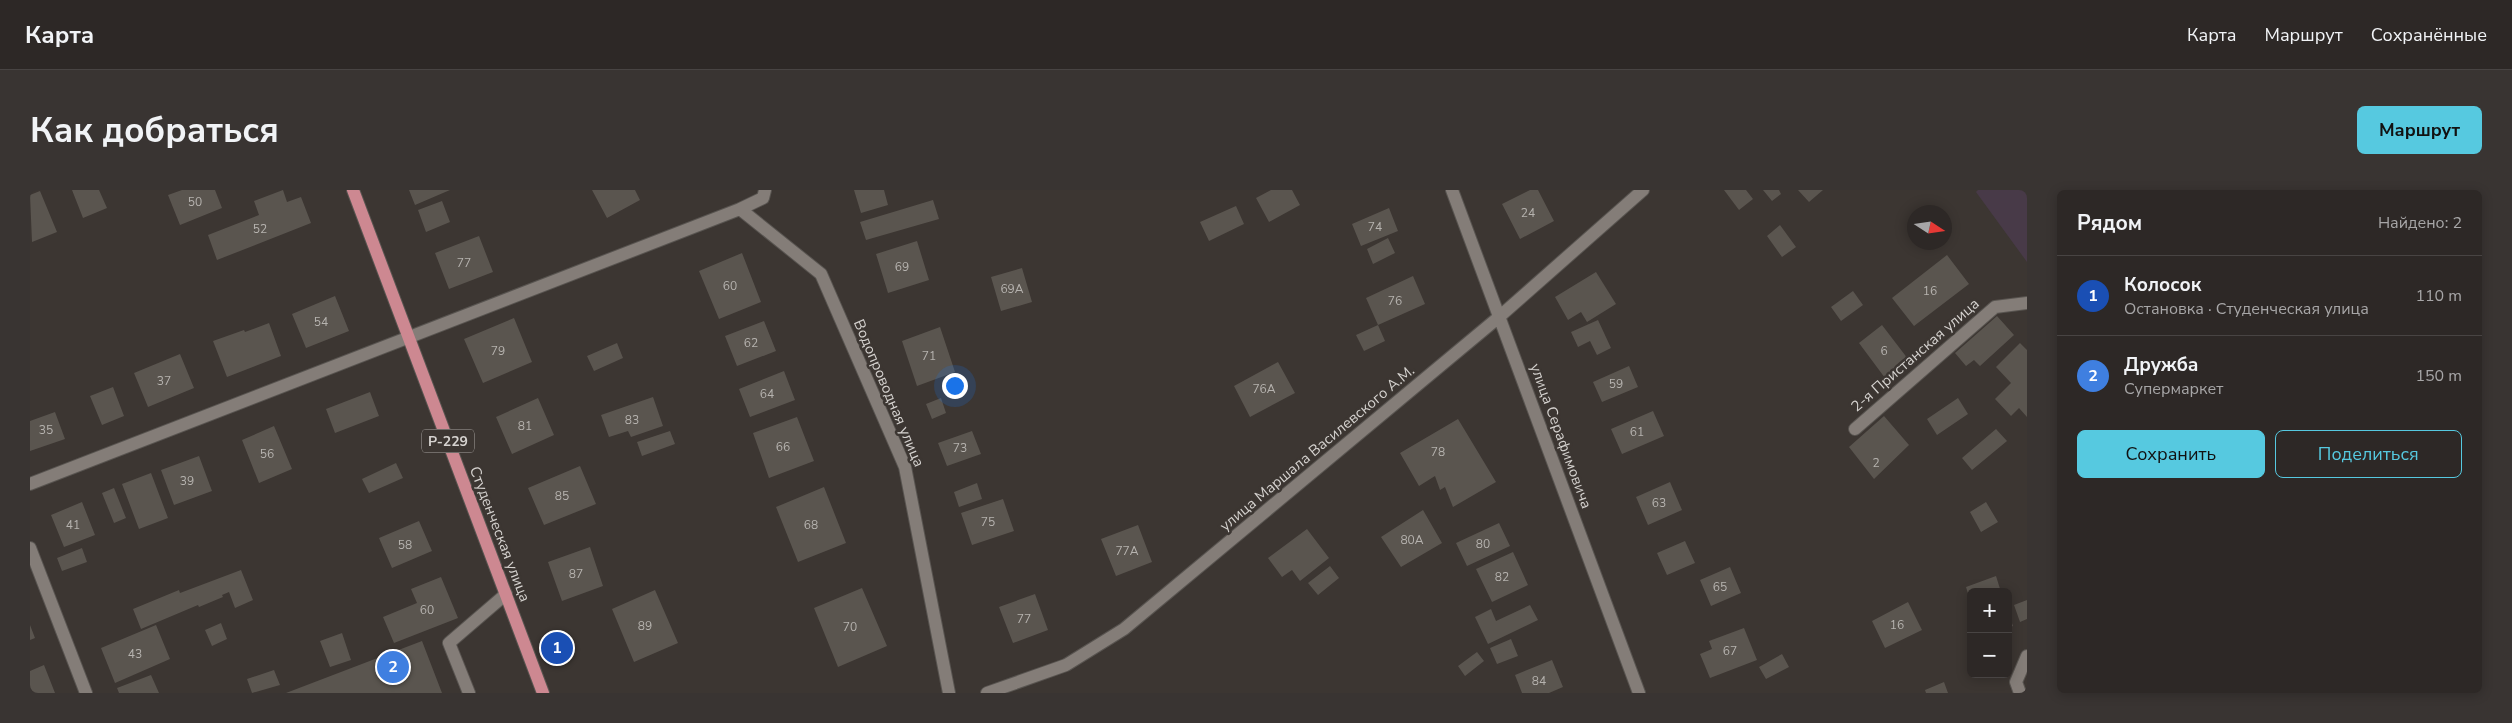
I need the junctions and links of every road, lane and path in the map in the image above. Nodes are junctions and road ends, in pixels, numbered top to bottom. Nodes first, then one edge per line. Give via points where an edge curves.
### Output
1 (353, 190) edge
2 (765, 190) edge
3 (1452, 190) edge
4 (1643, 190) edge
5 (740, 210) junction
6 (2027, 303) edge
7 (1499, 317) junction
8 (410, 337) junction
9 (1854, 429) dead end
10 (30, 484) edge
11 (30, 548) edge
12 (506, 594) junction
13 (2027, 656) edge
14 (86, 693) edge
15 (469, 693) edge
16 (543, 693) edge
17 (950, 693) edge
18 (987, 693) edge
19 (1639, 693) edge
20 (2020, 693) edge

1 - 8 main road, Студенческая улица / Р-229
2 - 5 street via 764,198
3 - 7 street, улица Серафимовича
4 - 7 street, улица Маршала Василевского А.М.
5 - 8 street
5 - 17 street, Водопроводная улица via 821,274 905,467
6 - 9 street, 2-я Пристанская улица via 1995,307
7 - 18 street, улица Маршала Василевского А.М. via 1124,628 1066,665
7 - 19 street, улица Серафимовича
8 - 10 street
8 - 12 main road, Студенческая улица / Р-229
11 - 14 street
12 - 15 street via 449,643
12 - 16 main road, Студенческая улица / Р-229
13 - 20 street via 2016,682

